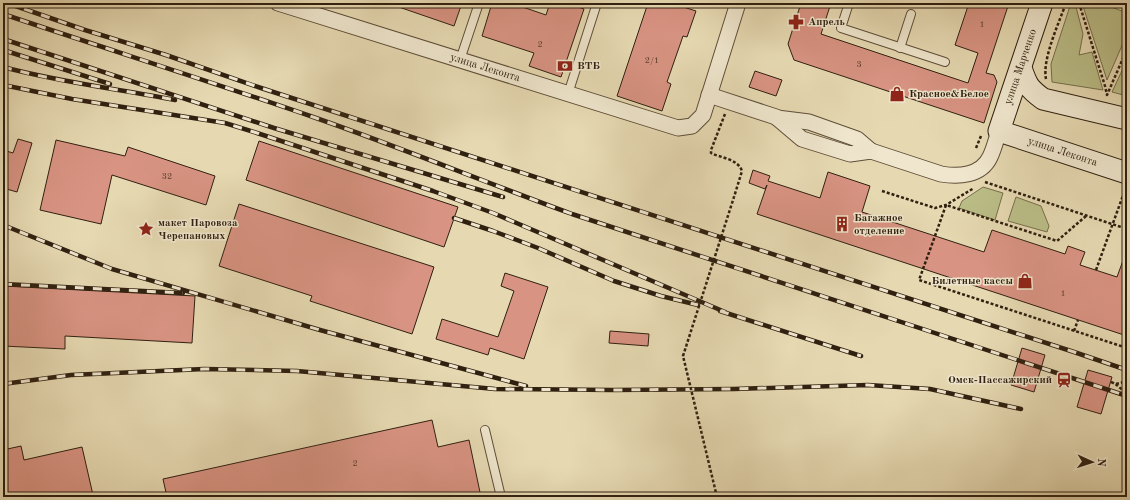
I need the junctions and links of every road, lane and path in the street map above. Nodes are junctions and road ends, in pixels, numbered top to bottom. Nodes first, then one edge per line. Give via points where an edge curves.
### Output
1 (278, 3) edge
2 (479, 3) edge
3 (597, 3) edge
4 (738, 3) edge
5 (849, 3) edge
6 (1042, 3) edge
7 (1066, 3) edge
8 (1079, 3) edge
9 (1112, 3) edge
10 (1127, 8) edge
11 (911, 14) dead end
12 (900, 48) junction
13 (1127, 49) edge
14 (460, 60) junction
15 (945, 62) dead end
16 (1021, 68) junction
17 (1047, 81) dead end
18 (568, 94) junction
19 (1100, 94) dead end
20 (709, 95) junction
21 (1107, 95) junction
22 (1112, 97) dead end
23 (730, 102) junction
24 (1127, 120) edge
25 (999, 131) junction
26 (1126, 181) edge
27 (981, 184) dead end
28 (975, 188) dead end
29 (882, 191) dead end
30 (946, 206) junction
31 (1086, 216) junction
32 (1113, 224) junction
33 (1127, 229) edge
34 (1096, 270) dead end
35 (1078, 320) dead end
36 (1074, 331) junction
37 (1127, 348) edge
38 (1111, 382) dead end
39 (1127, 383) edge
40 (1116, 384) junction
41 (1127, 392) edge
42 (485, 430) dead end
43 (501, 497) edge
44 (718, 497) edge

1 - 14 street, улица Леконта
2 - 14 lane
3 - 18 lane
4 - 20 street
5 - 12 lane via 841,28
6 - 16 street, улица Марченко
7 - 17 path via 1045,64
8 - 21 path
9 - 10 path
11 - 12 lane
12 - 15 lane
13 - 21 path
14 - 18 street, улица Леконта
16 - 24 street via 1026,83 1043,99
16 - 25 street, улица Марченко
18 - 20 street, улица Леконта via 678,128 692,126 703,115
19 - 21 path
20 - 23 street
21 - 22 path
23 - 25 street via 776,118 802,139 850,154 871,151 952,176 964,175 979,169 989,159
23 - 44 path, bridge via 711,153 737,163 742,171 683,356
25 - 26 street, улица Леконта
26 - 32 path
27 - 31 path via 984,182
28 - 30 path
29 - 30 path via 936,208
30 - 31 path via 1057,241
30 - 36 path via 919,280
31 - 32 path
32 - 33 path
32 - 34 path
35 - 36 path
36 - 37 path
38 - 40 path
39 - 40 path
40 - 41 path
42 - 43 lane

